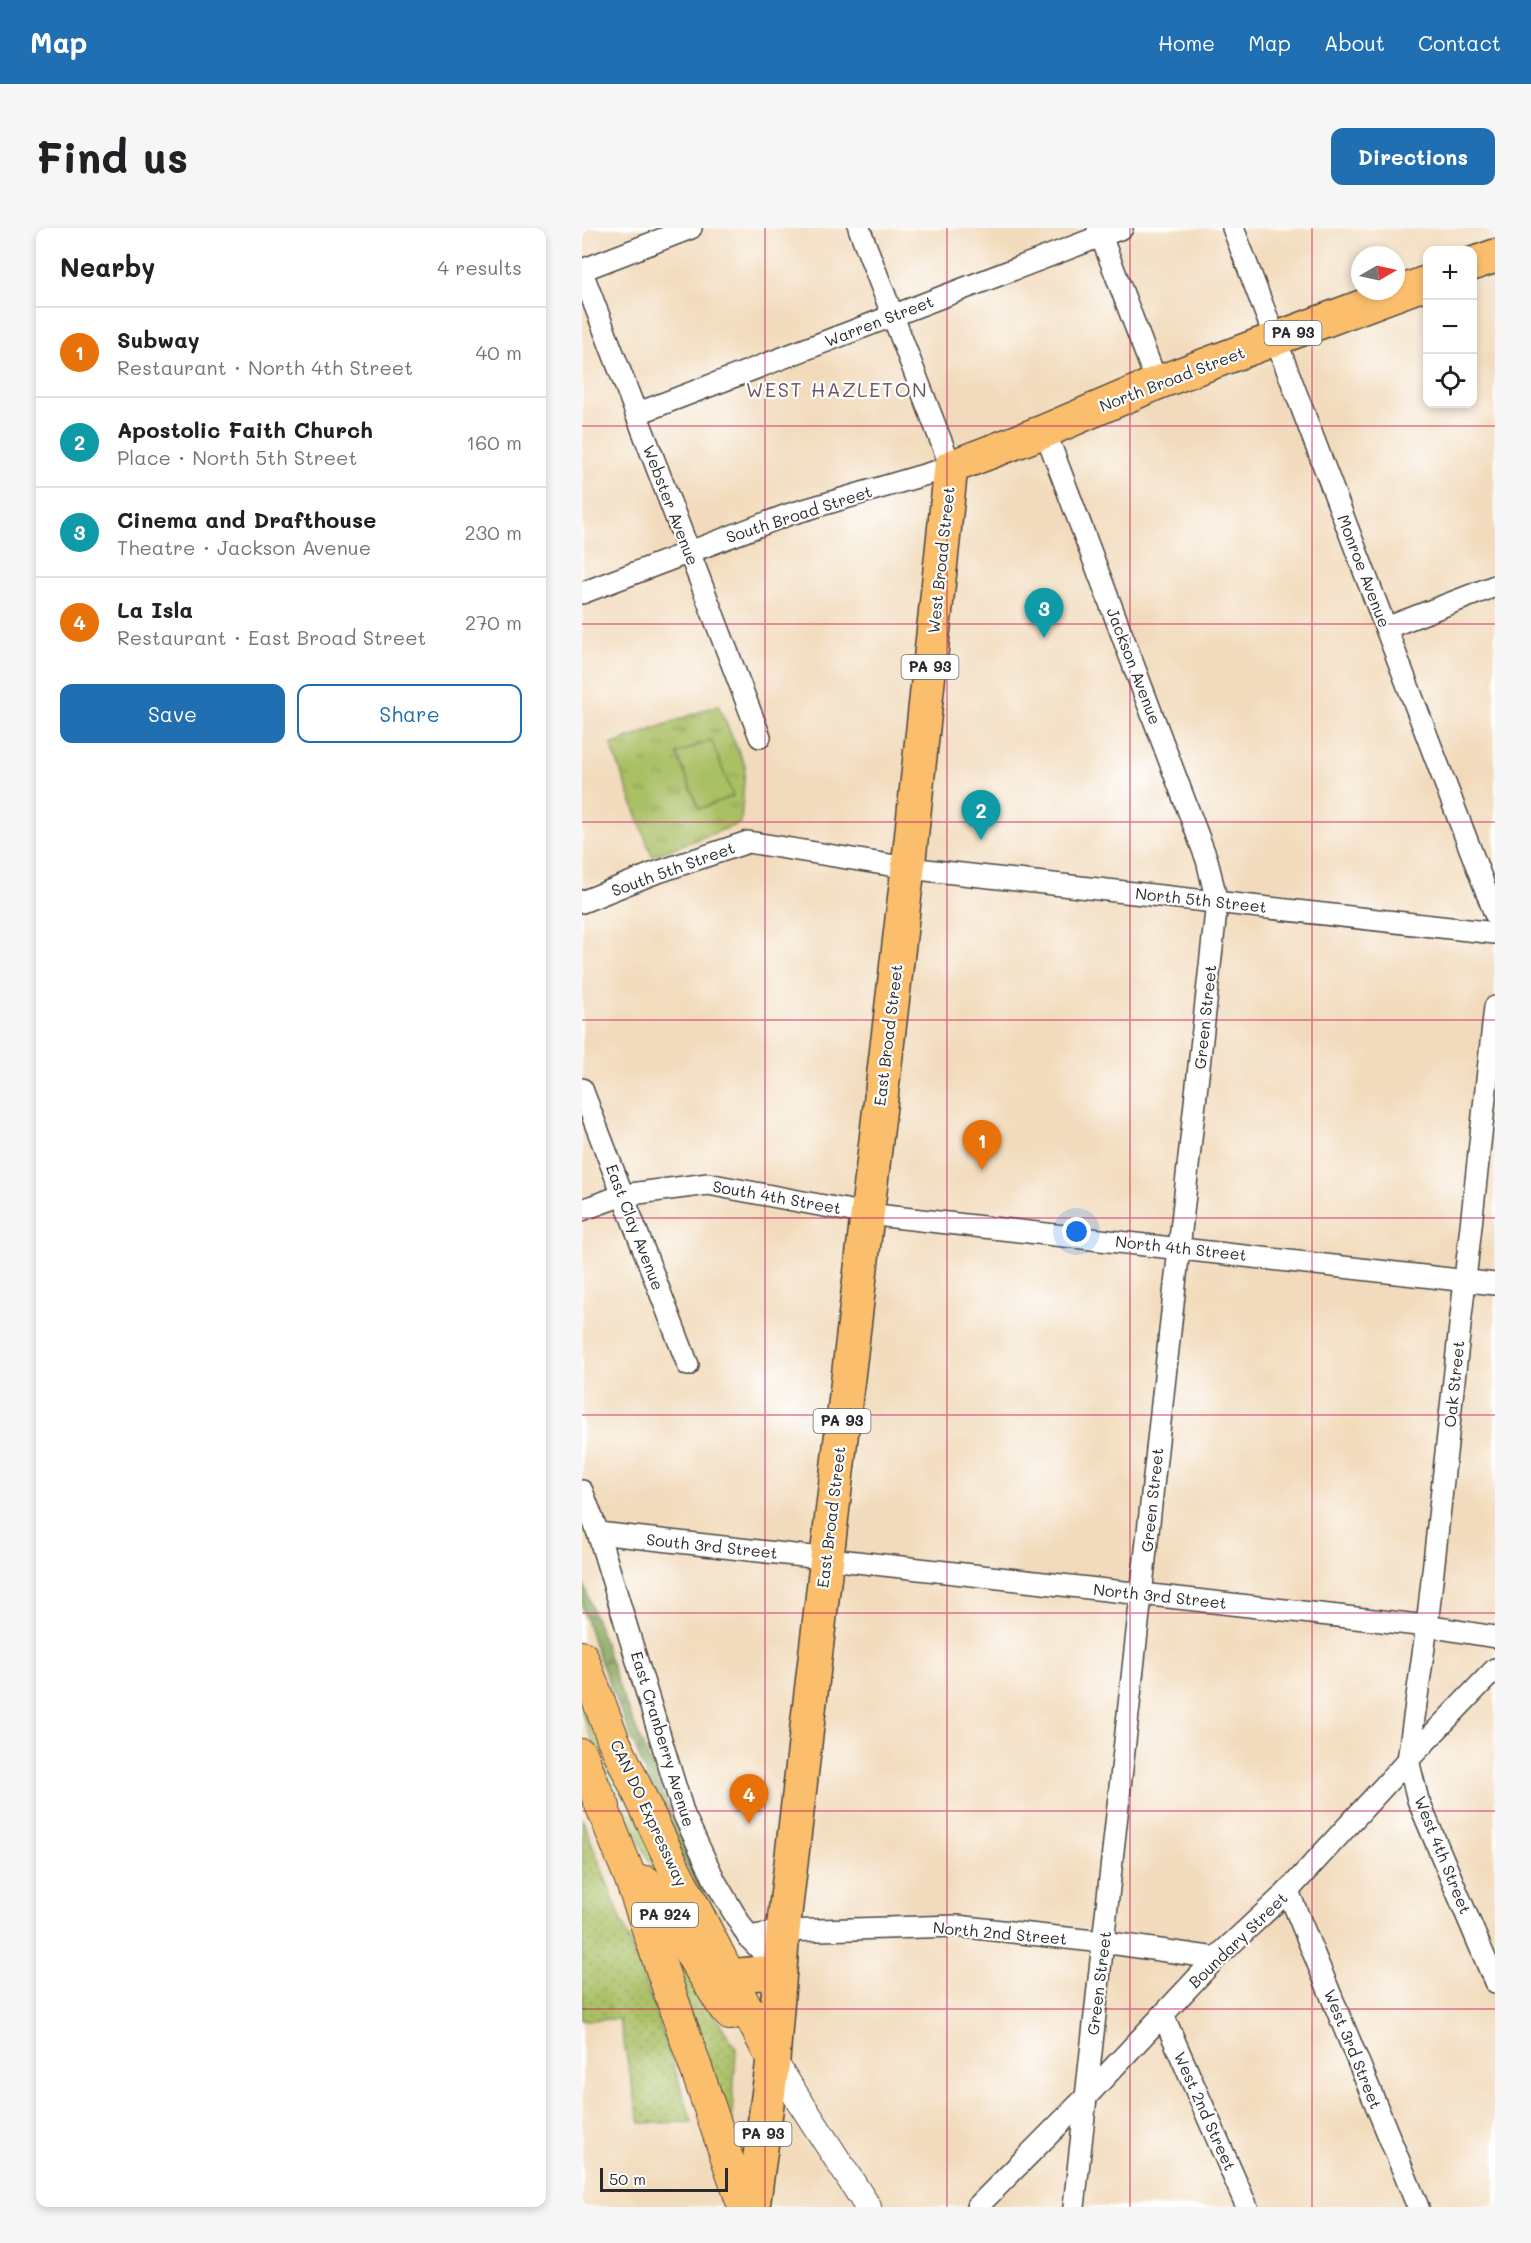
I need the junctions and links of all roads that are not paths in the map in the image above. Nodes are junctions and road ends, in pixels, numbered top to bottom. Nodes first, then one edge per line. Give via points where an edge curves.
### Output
1 (691, 228) edge
2 (859, 228) edge
3 (1122, 228) edge
4 (1233, 228) edge
5 (1100, 232) edge
6 (1495, 256) edge
7 (1477, 263) edge
8 (582, 271) edge
9 (1423, 284) edge
10 (892, 316) junction
11 (1275, 339) junction
12 (1157, 383) junction
13 (636, 414) junction
14 (1045, 431) junction
15 (951, 467) junction
16 (689, 552) junction
17 (1495, 586) edge
18 (582, 593) edge
19 (1386, 628) junction
20 (760, 737) dead end
21 (908, 868) junction
22 (1493, 901) edge
23 (582, 902) edge
24 (1217, 902) junction
25 (1495, 933) edge
26 (1495, 1007) edge
27 (582, 1089) edge
28 (623, 1196) junction
29 (582, 1210) edge
30 (867, 1214) junction
31 (1179, 1248) junction
32 (1465, 1280) junction
33 (1495, 1284) edge
34 (688, 1365) dead end
35 (582, 1491) edge
36 (598, 1533) junction
37 (826, 1559) junction
38 (1142, 1594) junction
39 (1427, 1626) junction
40 (1495, 1636) edge
41 (582, 1657) edge
42 (1495, 1669) edge
43 (582, 1755) edge
44 (1408, 1760) junction
45 (594, 1787) junction
46 (1288, 1891) junction
47 (783, 1931) junction
48 (748, 1937) junction
49 (1104, 1942) junction
50 (1216, 1958) junction
51 (1493, 1970) edge
52 (779, 1972) junction
53 (729, 1976) junction
54 (1163, 2015) junction
55 (773, 2060) junction
56 (1085, 2098) junction
57 (744, 2207) edge
58 (753, 2207) edge
59 (868, 2207) edge
60 (977, 2207) edge
61 (1074, 2207) edge
62 (1247, 2207) edge
63 (1418, 2207) edge

1 - 8 street
2 - 10 street
3 - 5 street, Warren Street
4 - 11 street, Monroe Avenue
5 - 10 street, Warren Street
5 - 12 street
6 - 7 highway
8 - 13 street, Webster Avenue
9 - 11 highway, North Broad Street / PA 93
10 - 13 street, Warren Street
10 - 15 street
11 - 12 highway, North Broad Street / PA 93
11 - 19 street, Monroe Avenue
12 - 14 highway, North Broad Street / PA 93
13 - 16 street, Webster Avenue
14 - 15 highway, North Broad Street / PA 93
14 - 24 street, Jackson Avenue via 1208,860
15 - 16 street, South Broad Street via 787,515
15 - 21 highway, West Broad Street / PA 93
16 - 18 street, South Broad Street
16 - 20 street, Webster Avenue
17 - 19 street
19 - 22 street, Monroe Avenue
21 - 23 street, South 5th Street via 748,842
21 - 24 street, North 5th Street
21 - 30 highway, East Broad Street / PA 93
24 - 25 street, North 5th Street
24 - 31 street, Green Street
26 - 32 street, Oak Street
27 - 28 street, East Clay Avenue
28 - 29 street, South 4th Street
28 - 30 street, South 4th Street via 708,1184
28 - 34 street, East Clay Avenue
30 - 31 street, North 4th Street
30 - 37 highway, East Broad Street / PA 93
31 - 32 street, North 4th Street
31 - 38 street, Green Street
32 - 33 street, North 4th Street
32 - 39 street, Oak Street
35 - 36 street, East Cranberry Avenue
36 - 37 street, South 3rd Street
36 - 48 street, East Cranberry Avenue via 684,1815
37 - 38 street, North 3rd Street
37 - 47 highway, East Broad Street / PA 93
38 - 39 street, North 3rd Street
38 - 49 street, Green Street
39 - 40 street, North 3rd Street
39 - 44 street, Oak Street
41 - 53 main road, CAN DO Expressway / PA 924 via 613,1739
42 - 44 street, Boundary Street
43 - 45 main road, CAN DO Expressway / PA 924
44 - 46 street, Boundary Street
44 - 51 street, West 4th Street via 1418,1800
45 - 55 main road, CAN DO Expressway / PA 924 via 656,1901 724,2007
45 - 57 main road via 630,1877
46 - 50 street, Boundary Street
46 - 63 street, West 3rd Street
47 - 48 street, North 2nd Street
47 - 49 street, North 2nd Street via 957,1926
47 - 52 highway, East Broad Street / PA 93
48 - 52 street, East Cranberry Avenue
49 - 50 street, North 2nd Street
49 - 56 street, Green Street
50 - 54 street, Boundary Street
52 - 53 highway
52 - 55 highway, East Broad Street / PA 93
53 - 55 main road, CAN DO Expressway
54 - 56 street, Boundary Street
54 - 62 street, West 2nd Street
55 - 58 highway, PA 93
55 - 59 street
56 - 60 street, Boundary Street
56 - 61 street, Green Street

